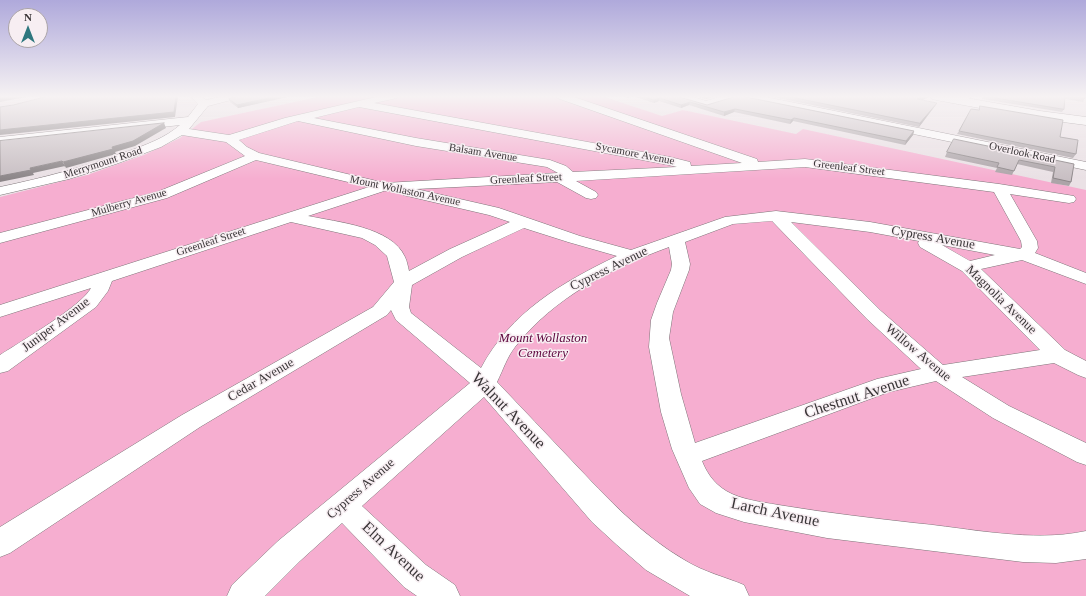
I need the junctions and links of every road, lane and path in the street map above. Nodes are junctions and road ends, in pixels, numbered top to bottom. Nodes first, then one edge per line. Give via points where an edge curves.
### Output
1 (156, 124) edge
2 (187, 124) edge
3 (277, 124) edge
4 (328, 124) edge
5 (470, 124) edge
6 (641, 124) edge
7 (881, 124) edge
8 (1061, 124) edge
9 (179, 131) junction
10 (1086, 135) edge
11 (230, 139) junction
12 (0, 141) edge
13 (255, 156) junction
14 (759, 165) junction
15 (1086, 166) edge
16 (696, 169) junction
17 (564, 176) junction
18 (383, 187) junction
19 (999, 188) junction
20 (0, 191) edge
21 (590, 195) dead end
22 (1069, 199) dead end
23 (776, 216) junction
24 (290, 217) junction
25 (523, 222) junction
26 (911, 235) junction
27 (0, 238) edge
28 (676, 240) junction
29 (632, 255) junction
30 (1024, 255) junction
31 (968, 267) junction
32 (104, 277) junction
33 (1086, 279) edge
34 (403, 282) junction
35 (0, 311) edge
36 (357, 324) junction
37 (412, 324) junction
38 (1057, 356) junction
39 (0, 366) edge
40 (1086, 370) edge
41 (939, 373) junction
42 (485, 383) junction
43 (1086, 455) edge
44 (687, 456) junction
45 (343, 506) junction
46 (0, 543) edge
47 (1086, 545) edge
48 (244, 596) edge
49 (444, 596) edge
50 (733, 596) edge

1 - 12 street
2 - 9 street, Merrymount Road
3 - 11 street
4 - 17 street, Balsam Avenue via 422,143 550,164 561,169
5 - 16 street, Sycamore Avenue via 670,160
6 - 14 street
7 - 15 street, Overlook Road
8 - 10 main road
9 - 11 street, Mount Wollaston Avenue
9 - 20 street, Merrymount Road via 156,145 116,160
11 - 13 street, Mount Wollaston Avenue
13 - 18 street, Mount Wollaston Avenue
13 - 27 street, Mulberry Avenue via 162,195
14 - 16 street, Greenleaf Street
14 - 19 street, Greenleaf Street via 820,164
16 - 17 street, Greenleaf Street
17 - 18 street, Greenleaf Street
17 - 21 street, Balsam Avenue
18 - 24 street, Greenleaf Street
18 - 25 street, Mount Wollaston Avenue via 480,207
19 - 22 street, Greenleaf Street
19 - 30 street via 1029,241 1030,248
23 - 26 street, Cypress Avenue via 834,222
23 - 28 street, Cypress Avenue via 731,220
23 - 41 street, Willow Avenue via 874,315
24 - 32 street, Greenleaf Street
24 - 34 street, Walnut Avenue via 367,234 381,241 396,256
25 - 29 street, Mount Wollaston Avenue
25 - 34 street, Cedar Avenue via 456,253
26 - 30 street, Cypress Avenue
26 - 31 street, Magnolia Avenue
28 - 29 street, Cypress Avenue
28 - 44 street, Larch Avenue via 681,264 665,304 659,339 667,388
29 - 42 street, Cypress Avenue via 556,296 527,320 506,344
30 - 31 street
30 - 33 street, Cypress Avenue
31 - 38 street, Magnolia Avenue
32 - 35 street, Greenleaf Street
32 - 39 street, Juniper Avenue via 99,291 76,313
34 - 36 street, Cedar Avenue via 380,311
34 - 37 street, Walnut Avenue via 399,307 403,316
36 - 37 street via 388,319
36 - 46 street, Cedar Avenue via 191,421
37 - 42 street, Walnut Avenue
38 - 40 street, Magnolia Avenue
38 - 41 street, Chestnut Avenue
41 - 43 street, Willow Avenue via 1001,412
41 - 44 street, Chestnut Avenue via 885,385
42 - 45 street, Cypress Avenue
42 - 50 street, Walnut Avenue via 602,513 626,536 676,572 696,583
44 - 47 street, Larch Avenue via 707,492 724,502 749,511 825,524 992,545 1068,549
45 - 48 street, Cypress Avenue via 289,551
45 - 49 street, Elm Avenue via 415,576

